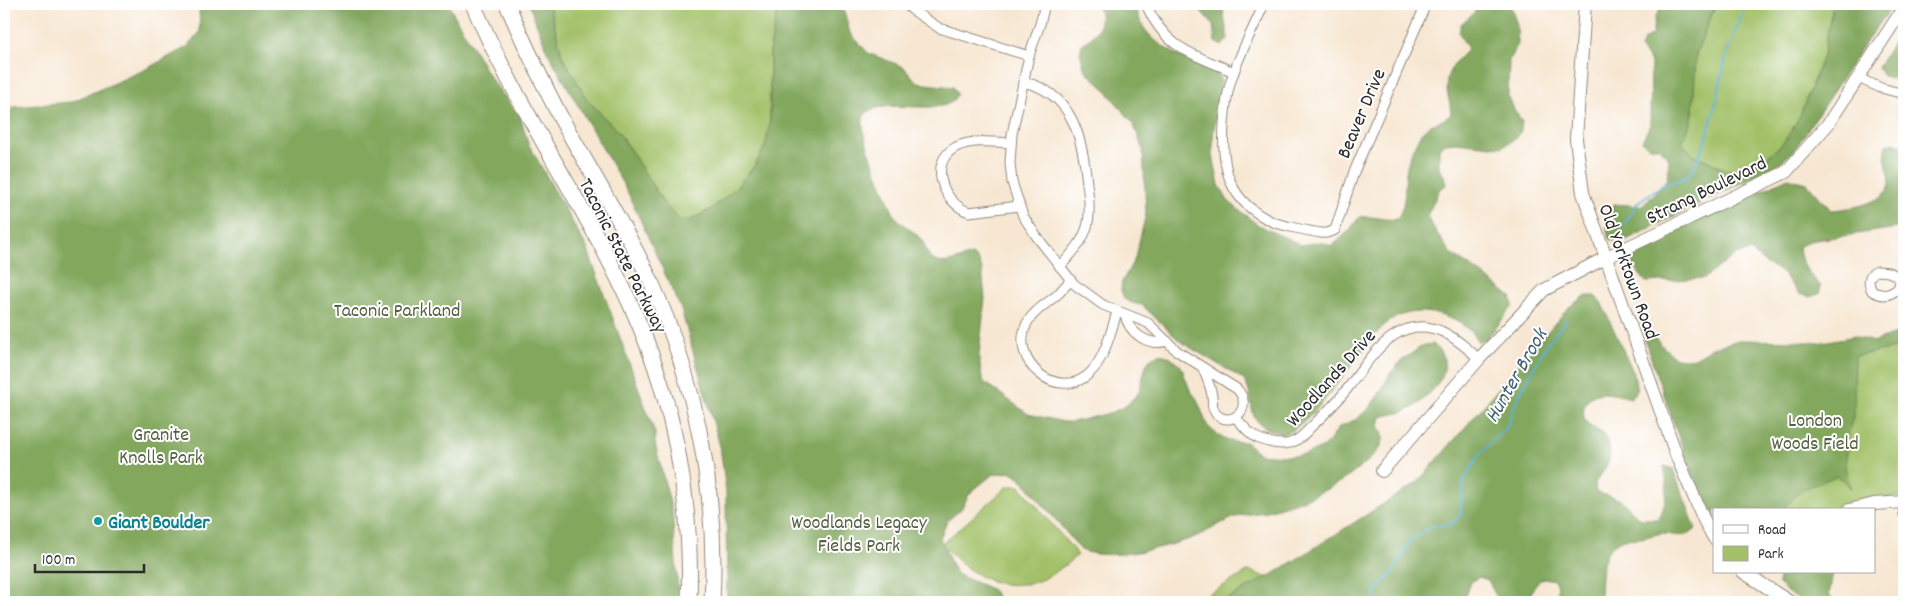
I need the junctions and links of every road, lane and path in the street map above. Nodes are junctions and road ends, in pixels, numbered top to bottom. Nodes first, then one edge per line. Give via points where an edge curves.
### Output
1 (473, 4) edge
2 (507, 4) edge
3 (907, 4) edge
4 (1045, 4) edge
5 (1146, 4) edge
6 (1264, 4) edge
7 (1426, 4) edge
8 (1584, 4) edge
9 (1904, 7) edge
10 (1029, 56) junction
11 (1234, 72) junction
12 (1858, 78) junction
13 (1022, 82) junction
14 (1904, 94) edge
15 (1011, 143) junction
16 (1019, 206) junction
17 (1605, 258) junction
18 (1060, 267) junction
19 (1070, 280) junction
20 (1121, 313) junction
21 (1167, 341) junction
22 (1479, 359) junction
23 (1204, 369) junction
24 (1231, 387) junction
25 (1213, 398) junction
26 (1235, 417) junction
27 (1382, 470) dead end
28 (1904, 506) edge
29 (1857, 508) edge
30 (1713, 536) edge
31 (1746, 574) edge
32 (1764, 574) edge
33 (1758, 582) junction
34 (690, 602) edge
35 (712, 602) edge
36 (1790, 602) edge

1 - 34 highway, Taconic State Parkway via 502,68 623,288 653,360 672,428 684,489
2 - 35 highway, Taconic State Parkway via 554,104 639,259 674,340 694,408 704,460 712,540
3 - 10 street via 939,28
4 - 10 street
5 - 11 street via 1172,42 1182,50
6 - 11 street
7 - 11 street, Beaver Drive via 1354,172 1335,230 1328,233 1320,234 1275,222 1243,203 1234,189 1224,162 1223,145 1229,85
8 - 17 street, Old Yorktown Road via 1576,139 1588,210
9 - 12 street, Strang Boulevard
10 - 13 street
12 - 14 street
12 - 17 street, Strang Boulevard via 1828,124 1786,172
13 - 15 street
13 - 18 street via 1044,89 1055,97 1070,116 1084,153 1088,190 1087,228 1076,249
15 - 16 street via 1012,182
15 - 16 street via 972,143 955,148 946,158 941,171 942,181 946,194 961,209 978,212
16 - 18 street via 1027,223
17 - 22 street, Strang Boulevard via 1544,290
17 - 30 street, Old Yorktown Road via 1676,457
18 - 19 street
19 - 20 street via 1104,305
19 - 20 street via 1032,315 1026,325 1024,352 1039,375 1057,382 1068,382 1090,373
20 - 21 street via 1148,323
20 - 21 street via 1138,335 1152,342
21 - 23 street
22 - 26 street, Woodlands Drive via 1459,341 1441,331 1415,328 1390,336 1372,354 1347,390 1298,440 1289,444 1268,442 1256,437
22 - 27 street, Strang Boulevard
23 - 24 street
23 - 25 street, Woodlands Drive
24 - 25 street via 1220,389
24 - 26 street via 1242,394 1244,400 1244,407
25 - 26 street, Woodlands Drive via 1213,407 1218,414 1226,418
28 - 29 street via 1874,504
31 - 33 street
32 - 33 street
33 - 36 street

